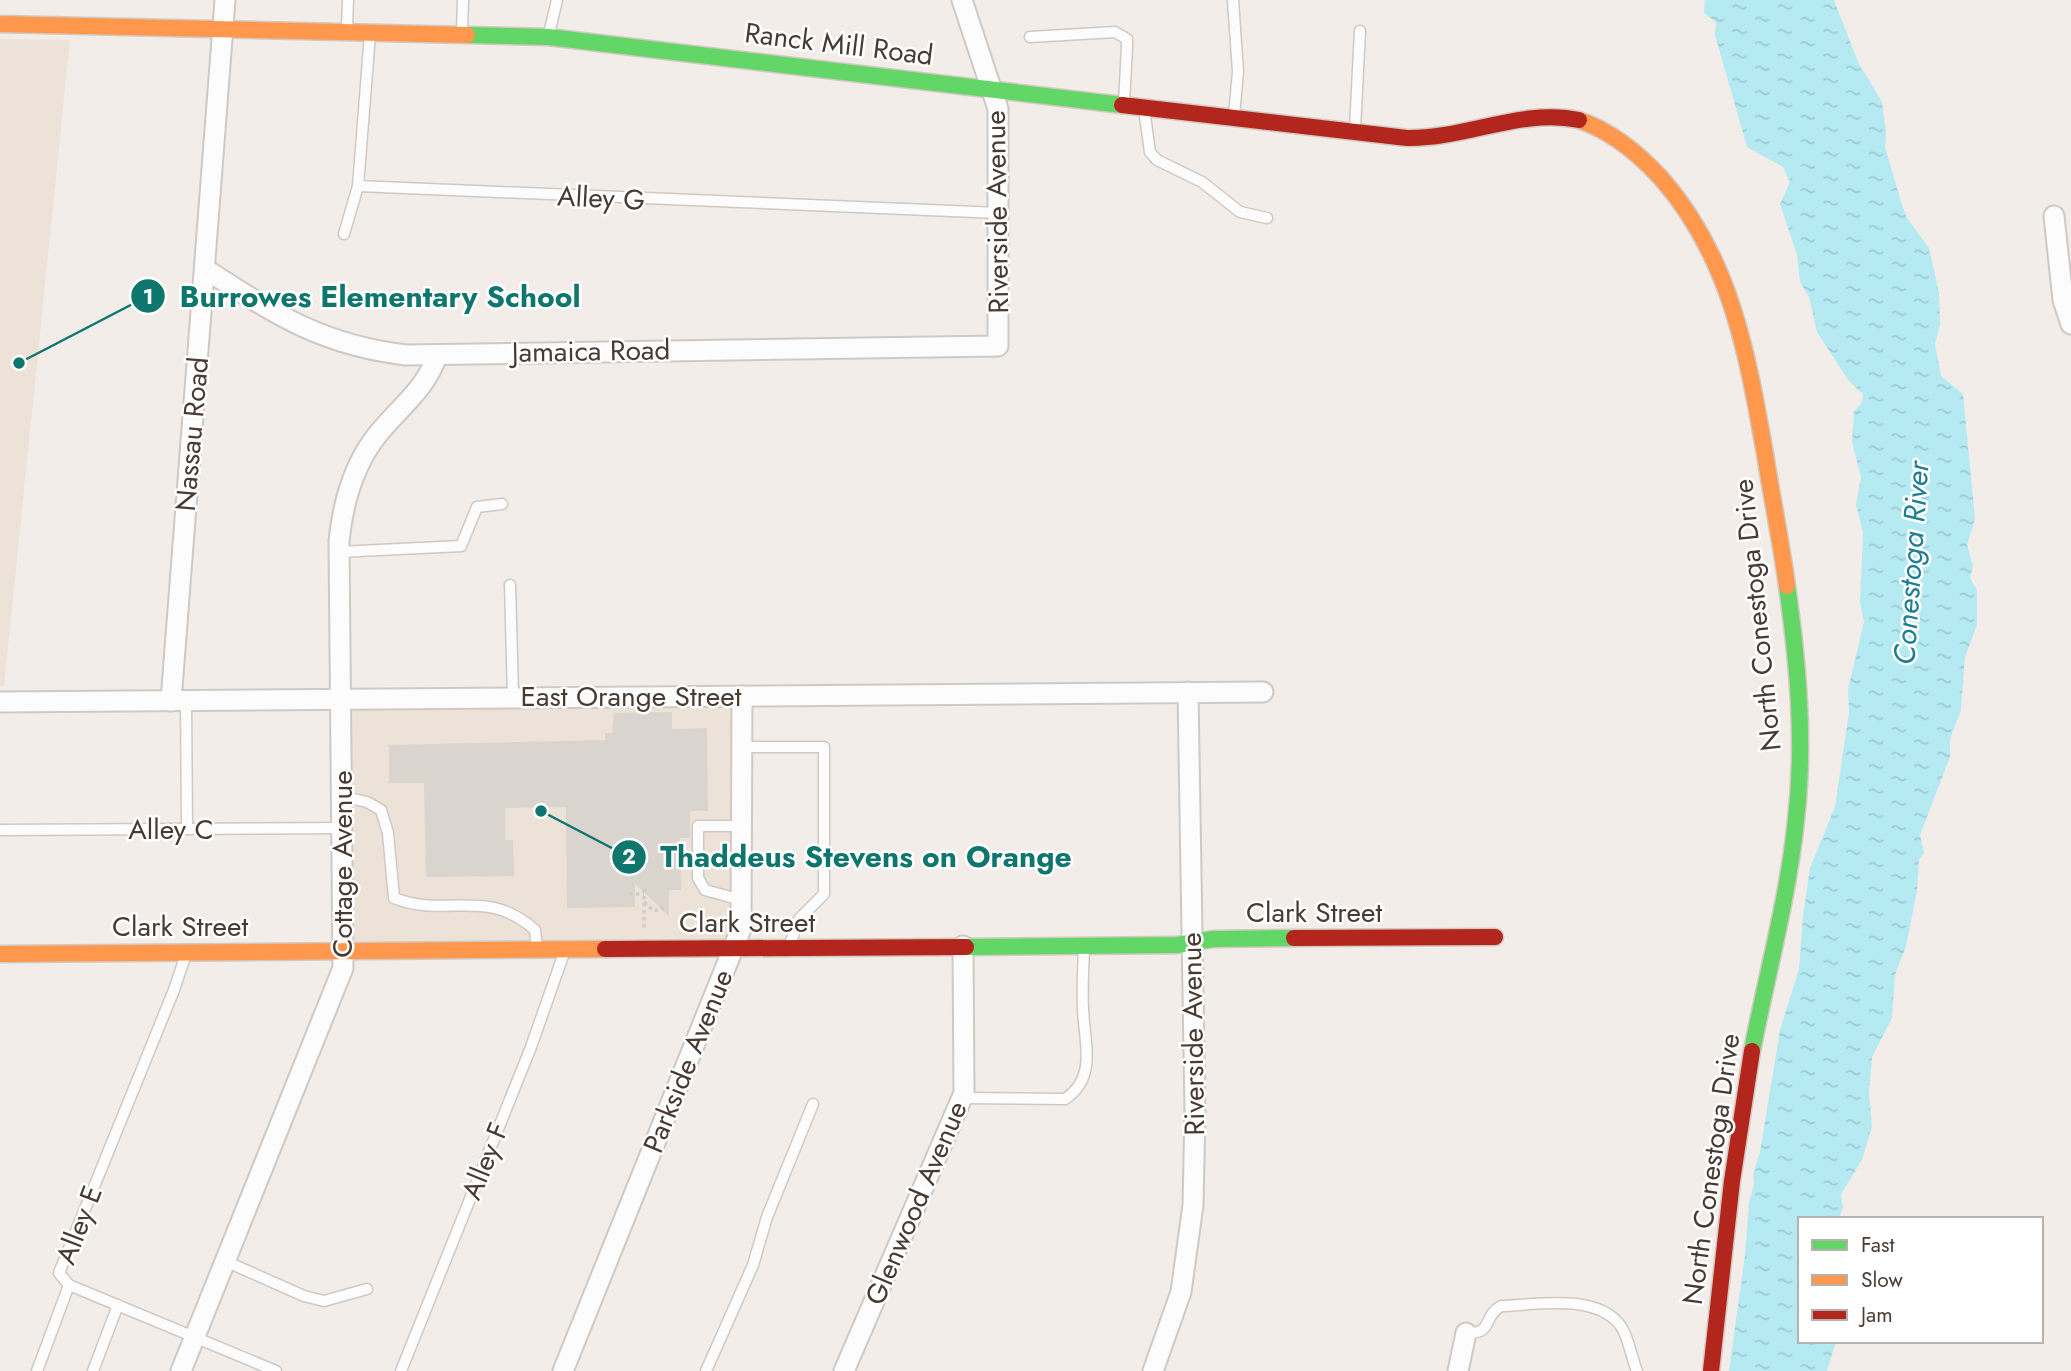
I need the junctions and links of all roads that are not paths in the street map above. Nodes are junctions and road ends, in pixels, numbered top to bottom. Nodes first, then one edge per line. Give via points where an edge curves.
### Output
1 (225, 0) edge
2 (348, 0) edge
3 (463, 0) edge
4 (557, 0) edge
5 (962, 0) edge
6 (1233, 0) edge
7 (0, 24) edge
8 (224, 30) junction
9 (1360, 31) dead end
10 (347, 32) junction
11 (371, 33) junction
12 (462, 35) junction
13 (548, 37) junction
14 (1030, 37) dead end
15 (992, 89) junction
16 (1123, 106) junction
17 (1143, 108) junction
18 (1234, 119) junction
19 (1355, 133) junction
20 (1650, 168) joint
21 (358, 186) junction
22 (999, 213) junction
23 (2054, 216) dead end
24 (1267, 218) dead end
25 (344, 234) dead end
26 (205, 269) junction
27 (2066, 279) edge
28 (2071, 324) edge
29 (998, 346) joint
30 (437, 355) junction
31 (502, 504) dead end
32 (339, 552) junction
33 (510, 585) dead end
34 (1188, 692) junction
35 (1263, 692) dead end
36 (513, 696) junction
37 (742, 696) junction
38 (340, 699) junction
39 (178, 701) junction
40 (0, 702) edge
41 (741, 747) junction
42 (341, 796) junction
43 (741, 826) junction
44 (342, 828) junction
45 (187, 829) junction
46 (0, 830) edge
47 (741, 900) junction
48 (1495, 937) dead end
49 (1192, 942) junction
50 (1084, 945) junction
51 (963, 946) junction
52 (733, 948) junction
53 (789, 948) junction
54 (537, 950) junction
55 (566, 950) junction
56 (343, 951) junction
57 (186, 953) junction
58 (0, 954) edge
59 (962, 1097) junction
60 (813, 1104) dead end
61 (225, 1261) junction
62 (69, 1285) junction
63 (367, 1289) dead end
64 (118, 1306) junction
65 (1466, 1333) joint
66 (194, 1337) junction
67 (37, 1371) edge
68 (93, 1371) edge
69 (181, 1371) edge
70 (276, 1371) edge
71 (401, 1371) edge
72 (563, 1371) edge
73 (706, 1371) edge
74 (844, 1371) edge
75 (1153, 1371) edge
76 (1458, 1371) edge
77 (1637, 1371) edge
78 (1711, 1371) edge

1 - 8 street, Nassau Road
2 - 10 lane
3 - 12 lane
4 - 13 lane
5 - 15 street, Riverside Avenue
6 - 18 lane via 1238,72
7 - 8 street, Ranck Mill Road
8 - 10 street, Ranck Mill Road
8 - 26 street, Nassau Road
9 - 19 lane
10 - 11 street, Ranck Mill Road
11 - 12 street, Ranck Mill Road
11 - 21 lane
12 - 13 street, Ranck Mill Road
13 - 15 street, Ranck Mill Road
14 - 16 lane via 1122,35 1127,39
15 - 16 street, Ranck Mill Road
15 - 22 street, Riverside Avenue via 998,109
16 - 17 street, Ranck Mill Road
17 - 18 street, Ranck Mill Road
17 - 24 lane via 1150,152 1157,160 1202,182 1241,212
18 - 19 street, Ranck Mill Road
19 - 20 street, Ranck Mill Road via 1443,137 1531,116 1555,115 1597,127
20 - 78 street, North Conestoga Drive via 1688,215 1714,258 1736,312 1777,520 1799,714 1797,814 1736,1143
21 - 22 lane, Alley G
21 - 25 lane
22 - 29 street, Riverside Avenue
23 - 27 street
26 - 30 street, Jamaica Road via 308,331 374,351
26 - 39 street, Nassau Road
27 - 28 street
29 - 30 street, Jamaica Road
30 - 32 street, Cottage Avenue via 416,394 379,434 355,472 342,512
31 - 32 lane via 477,507 461,546
32 - 38 street, Cottage Avenue
33 - 36 lane
34 - 35 street, East Orange Street
34 - 37 street, East Orange Street
34 - 49 street, Riverside Avenue
36 - 37 street, East Orange Street
36 - 38 street, East Orange Street
37 - 41 street, Parkside Avenue
38 - 39 street, East Orange Street
38 - 42 street, Cottage Avenue
39 - 40 street, East Orange Street
39 - 45 lane
41 - 43 street, Parkside Avenue
41 - 53 lane via 824,747 824,894 799,919
42 - 44 street, Cottage Avenue
42 - 54 lane via 381,810 388,833 394,898 411,905 500,907 535,930
43 - 47 street, Parkside Avenue
43 - 47 lane via 698,826 701,887
44 - 45 lane, Alley C
44 - 56 street, Cottage Avenue
45 - 46 lane, Alley C
47 - 52 street, Parkside Avenue via 741,929
48 - 49 street, Clark Street
49 - 50 street, Clark Street
49 - 75 street, Riverside Avenue via 1194,1205 1181,1292
50 - 51 street, Clark Street
50 - 59 lane via 1083,1012 1089,1060 1076,1091 1065,1099
51 - 53 street, Clark Street
51 - 59 street, Glenwood Avenue via 966,1081
52 - 53 street, Clark Street
52 - 55 street, Clark Street
52 - 72 street, Parkside Avenue
54 - 55 street, Clark Street
54 - 56 street, Clark Street
55 - 71 lane, Alley F
56 - 57 street, Clark Street
56 - 61 street, Cottage Avenue via 342,973
57 - 58 street, Clark Street
57 - 62 lane, Alley E via 63,1260 59,1273
59 - 74 street, Glenwood Avenue
60 - 73 lane
61 - 63 lane via 324,1301
61 - 66 street, Cottage Avenue
62 - 64 lane, Alley E
62 - 67 lane
64 - 66 lane, Alley E
64 - 68 lane
65 - 76 street
65 - 77 lane via 1479,1333 1501,1306 1579,1305 1618,1323
66 - 69 street, Cottage Avenue
66 - 70 lane, Alley E

